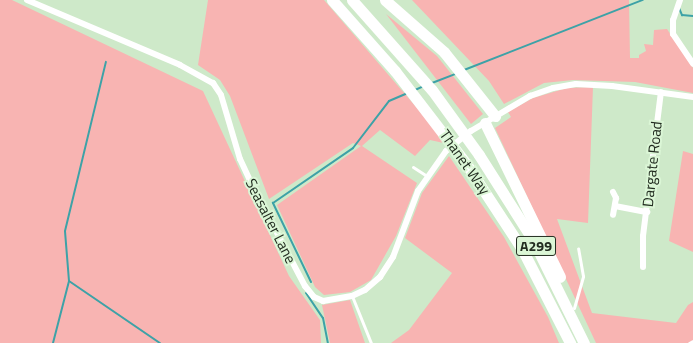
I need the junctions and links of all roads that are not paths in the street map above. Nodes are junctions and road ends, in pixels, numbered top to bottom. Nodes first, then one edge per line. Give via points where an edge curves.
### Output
1 (27, 0) edge
2 (332, 0) edge
3 (352, 0) edge
4 (385, 0) edge
5 (680, 1) edge
6 (693, 64) edge
7 (661, 92) junction
8 (693, 97) edge
9 (495, 116) junction
10 (485, 123) junction
11 (413, 167) dead end
12 (427, 176) junction
13 (613, 192) dead end
14 (615, 206) junction
15 (647, 212) junction
16 (614, 215) dead end
17 (578, 248) dead end
18 (643, 267) dead end
19 (352, 296) junction
20 (574, 308) junction
21 (693, 341) edge
22 (371, 343) edge
23 (570, 343) edge
24 (584, 343) edge
25 (689, 343) edge

1 - 19 street, Seasalter Lane via 180,65 213,83 221,95 245,170 308,291 323,301
2 - 23 highway, Thanet Way / A299 via 444,132 467,164 522,249
3 - 24 highway, Thanet Way / A299 via 432,90 479,155 533,240
4 - 9 highway via 444,52
5 - 6 street via 673,34
7 - 8 street
7 - 9 street via 612,86 562,86 530,96
7 - 15 street, Dargate Road
9 - 10 street
10 - 12 street, Seasalter Lane via 456,141
10 - 20 highway via 519,187
11 - 12 lane
12 - 19 street, Seasalter Lane via 408,211 390,263 373,284
13 - 14 street via 616,198
14 - 15 street
14 - 16 street
15 - 18 street, Dargate Road via 643,236
17 - 20 lane via 583,276
19 - 22 lane
20 - 24 highway
21 - 25 lane

